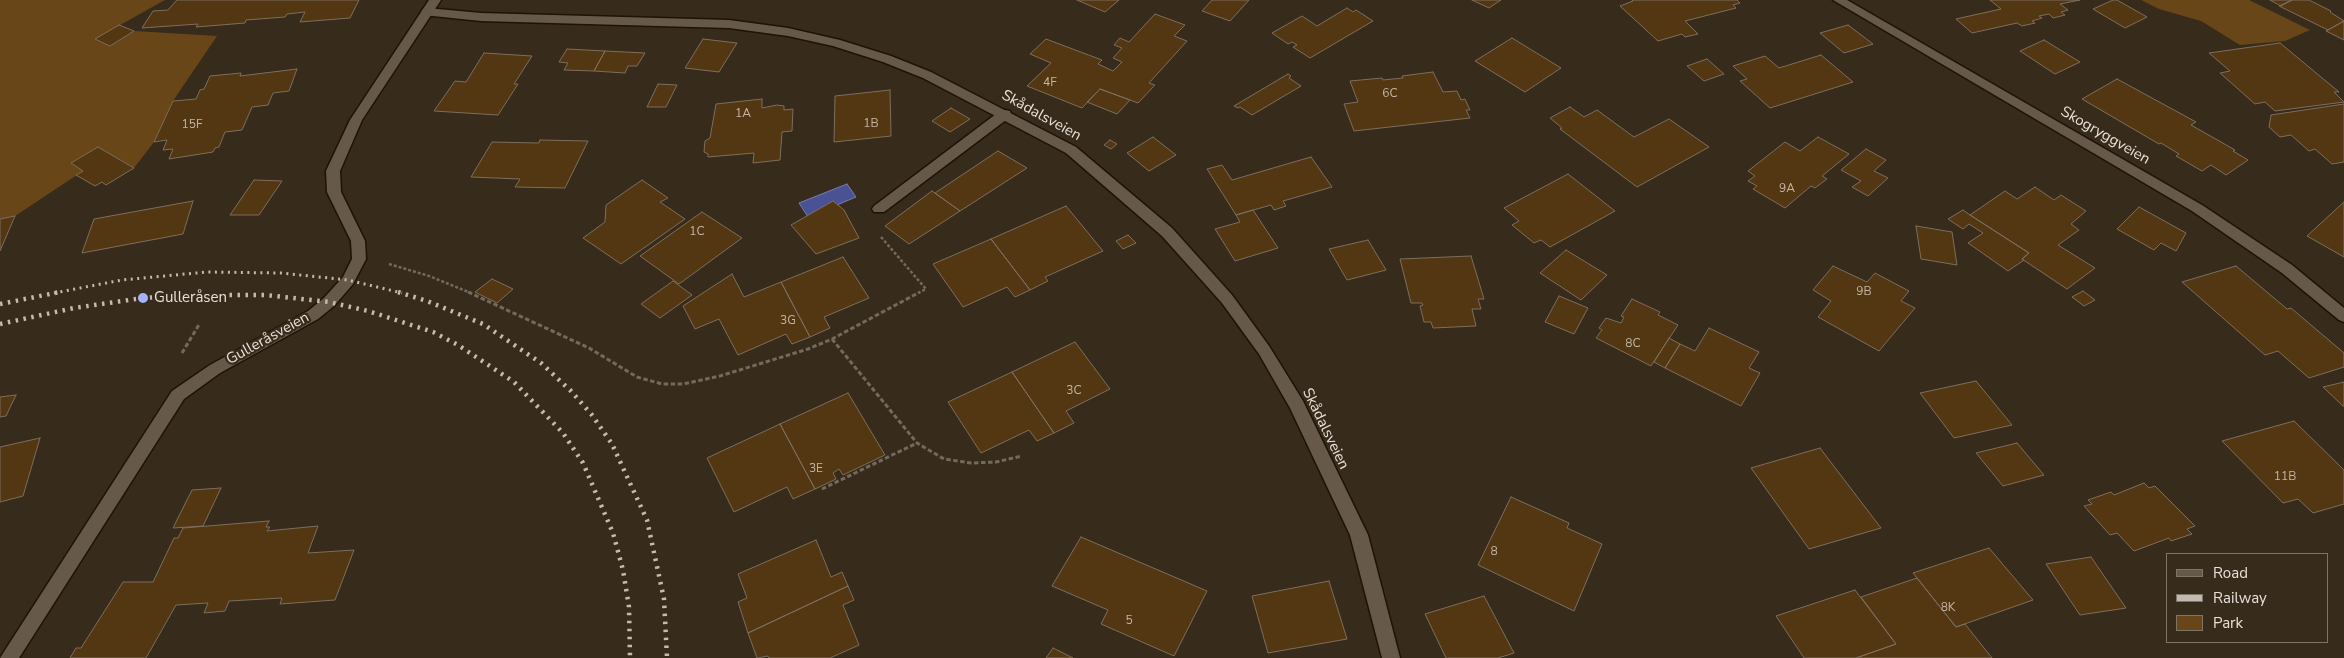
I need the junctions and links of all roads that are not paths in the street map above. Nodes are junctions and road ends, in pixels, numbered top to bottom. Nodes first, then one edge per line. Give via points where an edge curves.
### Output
1 (1838, 0) edge
2 (431, 6) edge
3 (1005, 114) junction
4 (879, 209) road end
5 (2344, 316) edge
6 (9, 658) edge
7 (1392, 658) edge

1 - 5 street, Skogryggveien via 2197,208 2286,270
2 - 3 street, Skådalsveien via 481,17 729,24 788,32 887,59
2 - 6 street, Gulleråsveien via 356,120 333,170 334,192 358,240 359,259 348,280 313,315 223,364 178,395
3 - 4 street
3 - 7 street, Skådalsveien via 1071,150 1167,232 1226,299 1264,350 1297,405 1358,535

